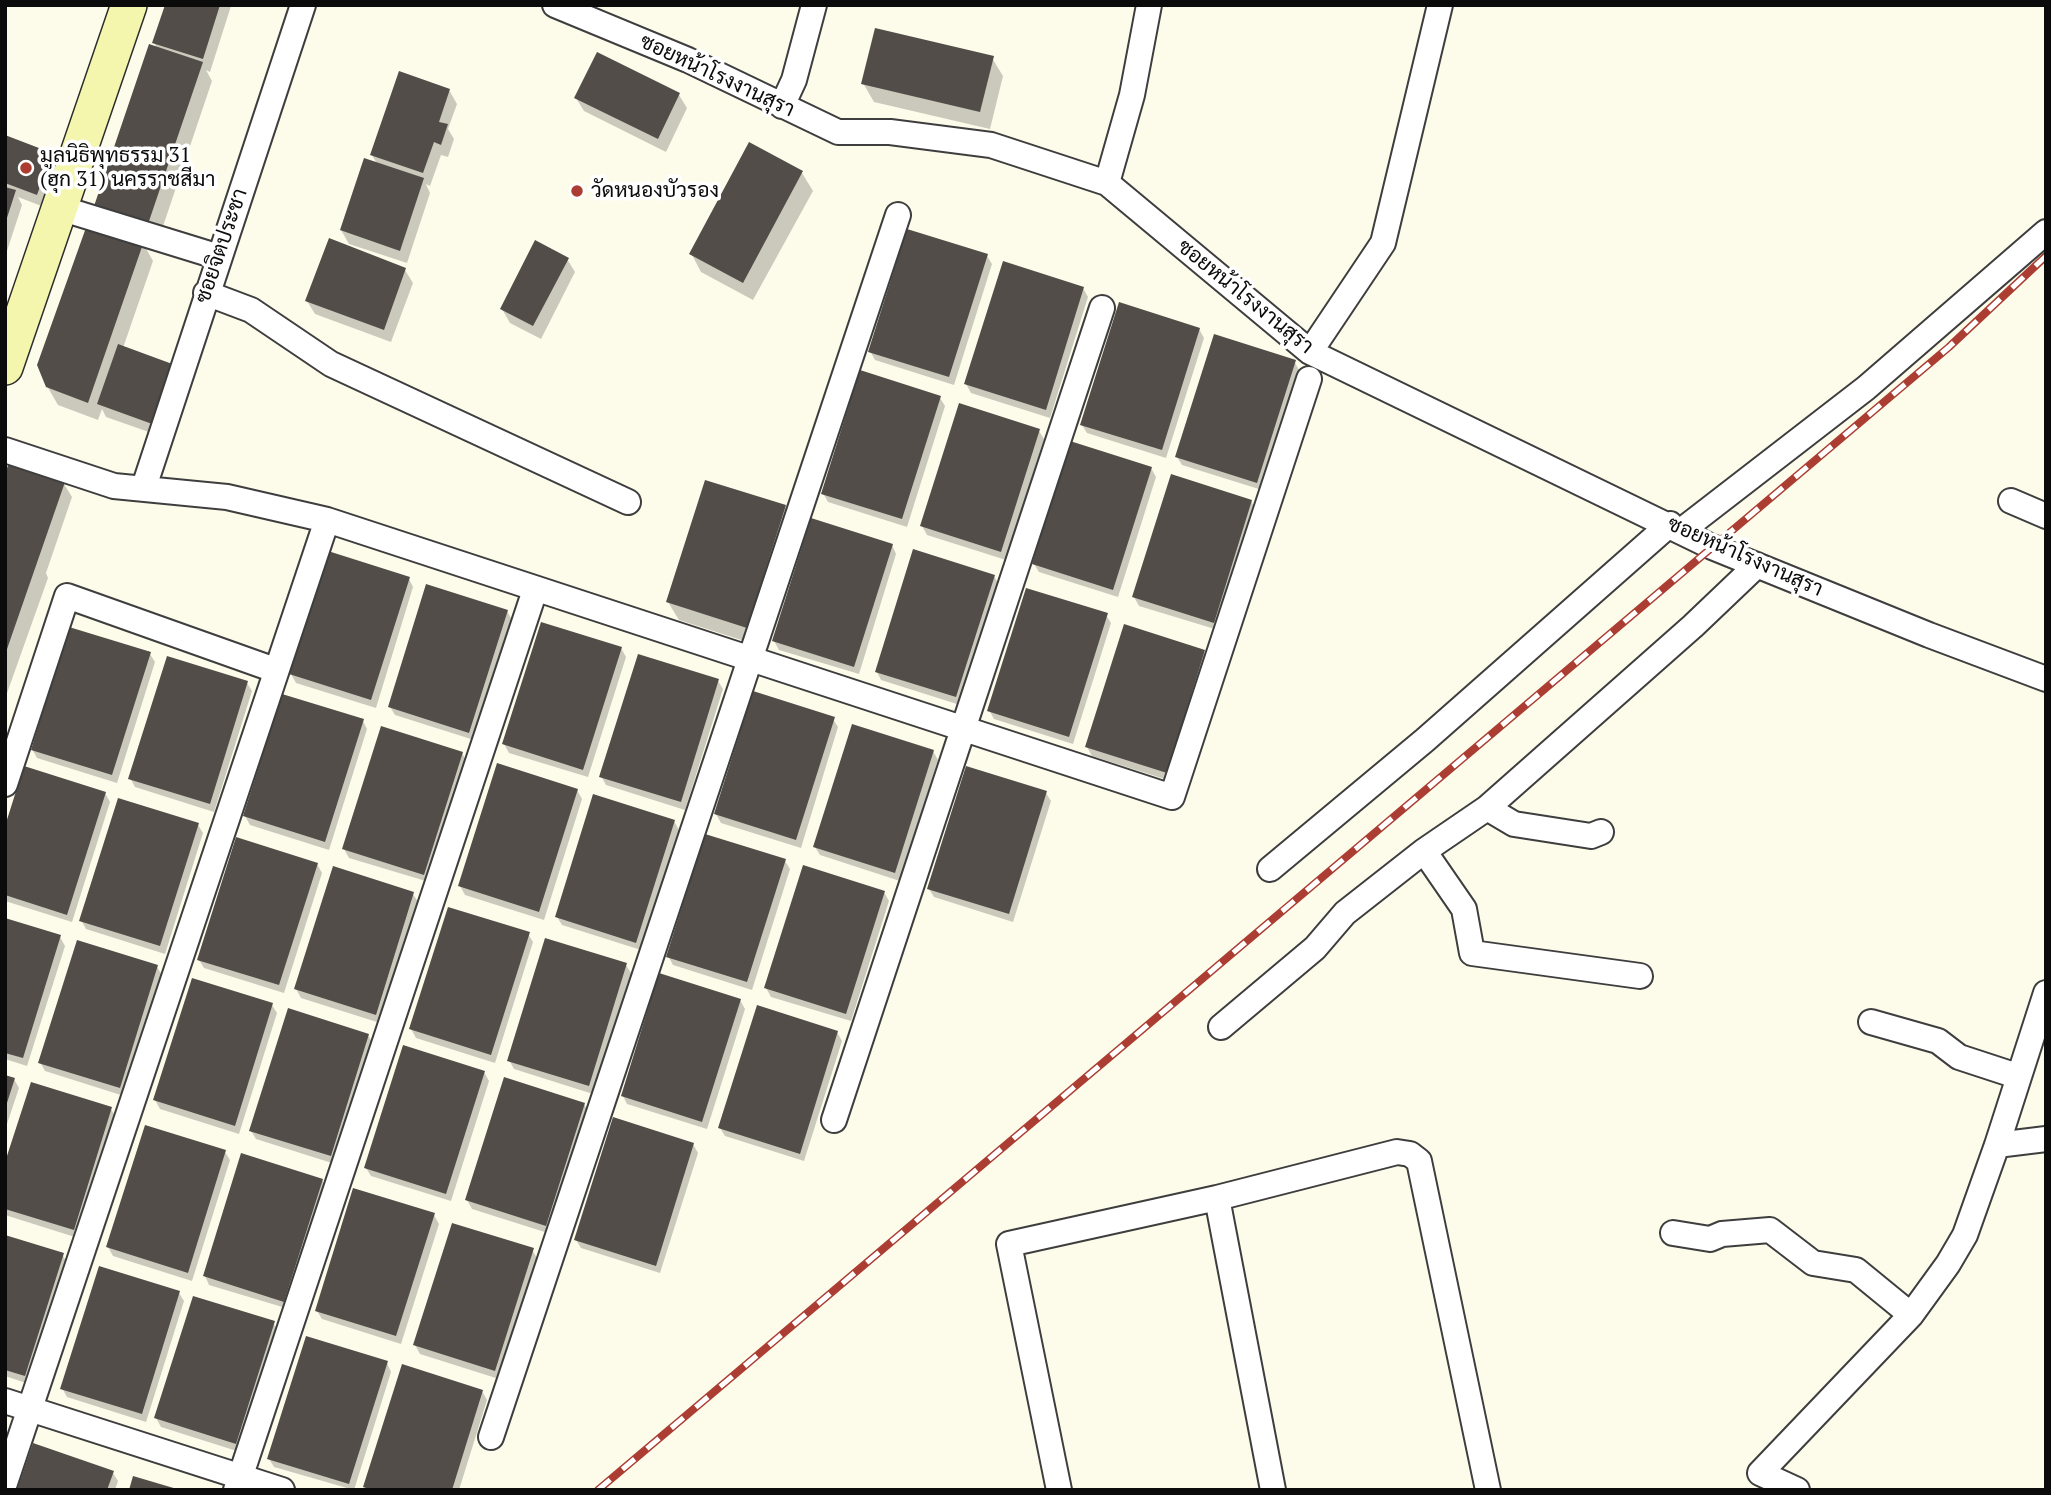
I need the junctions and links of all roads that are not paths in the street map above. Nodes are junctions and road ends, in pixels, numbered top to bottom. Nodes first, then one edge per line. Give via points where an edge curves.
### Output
1 (129, 5) edge
2 (303, 5) edge
3 (555, 5) edge
4 (814, 5) edge
5 (1149, 5) edge
6 (1440, 5) edge
7 (782, 106) junction
8 (1107, 183) junction
9 (60, 208) junction
10 (898, 215) dead end
11 (2046, 232) edge
12 (219, 257) junction
13 (206, 293) junction
14 (1102, 308) dead end
15 (1310, 352) junction
16 (5, 367) edge
17 (1309, 379) dead end
18 (5, 450) edge
19 (144, 487) junction
20 (2011, 501) dead end
21 (628, 502) dead end
22 (2046, 516) edge
23 (327, 520) junction
24 (1676, 528) junction
25 (1757, 565) junction
26 (536, 590) junction
27 (749, 658) junction
28 (275, 670) junction
29 (2046, 679) edge
30 (962, 727) junction
31 (5, 784) edge
32 (1487, 808) junction
33 (1601, 832) dead end
34 (1424, 851) junction
35 (1270, 869) dead end
36 (1640, 975) dead end
37 (2046, 993) edge
38 (1871, 1022) dead end
39 (1221, 1027) dead end
40 (2017, 1076) junction
41 (834, 1120) dead end
42 (2046, 1139) edge
43 (1997, 1145) junction
44 (1217, 1198) junction
45 (1673, 1233) dead end
46 (1911, 1315) junction
47 (5, 1401) edge
48 (30, 1409) junction
49 (491, 1437) dead end
50 (239, 1482) edge
51 (5, 1483) edge
52 (282, 1490) edge
53 (1059, 1490) edge
54 (1273, 1490) edge
55 (1488, 1490) edge
56 (1797, 1490) edge

1 - 9 main road
2 - 12 street, ซอยจิตประชา
3 - 7 street, ซอยหน้าโรงงานสุรา via 688,60
4 - 7 street via 794,80
5 - 8 street via 1132,95
6 - 15 street via 1383,243
7 - 8 street, ซอยหน้าโรงงานสุรา via 838,132 890,132 991,145
8 - 15 street, ซอยหน้าโรงงานสุรา
9 - 12 street
9 - 16 main road
10 - 27 street
11 - 24 street via 1866,388
12 - 13 street, ซอยจิตประชา
13 - 19 street, ซอยจิตประชา
13 - 21 street via 251,310 331,364
14 - 30 street
15 - 24 street, ซอยหน้าโรงงานสุรา
17 - 30 street via 1172,797
18 - 19 street via 114,486
19 - 23 street via 227,497
20 - 22 street
23 - 26 street
23 - 28 street
24 - 25 street, ซอยหน้าโรงงานสุรา
24 - 35 street
25 - 29 street, ซอยหน้าโรงงานสุรา
25 - 32 street
26 - 27 street
26 - 50 street
27 - 30 street
27 - 49 street
28 - 31 street via 67,597
28 - 48 street
30 - 41 street
32 - 33 street via 1514,824 1591,836
32 - 34 street
34 - 36 street via 1464,909 1472,953
34 - 39 street via 1345,913 1315,948
37 - 40 street
38 - 40 street via 1938,1041 1959,1057
40 - 43 street
42 - 43 street
43 - 46 street via 1965,1235
44 - 53 street via 1009,1244
44 - 54 street
44 - 55 street via 1396,1152 1419,1161
45 - 46 street via 1710,1239 1770,1230 1813,1263 1856,1270
46 - 56 street via 1760,1473
47 - 48 street
48 - 50 street
48 - 51 street
50 - 52 street

